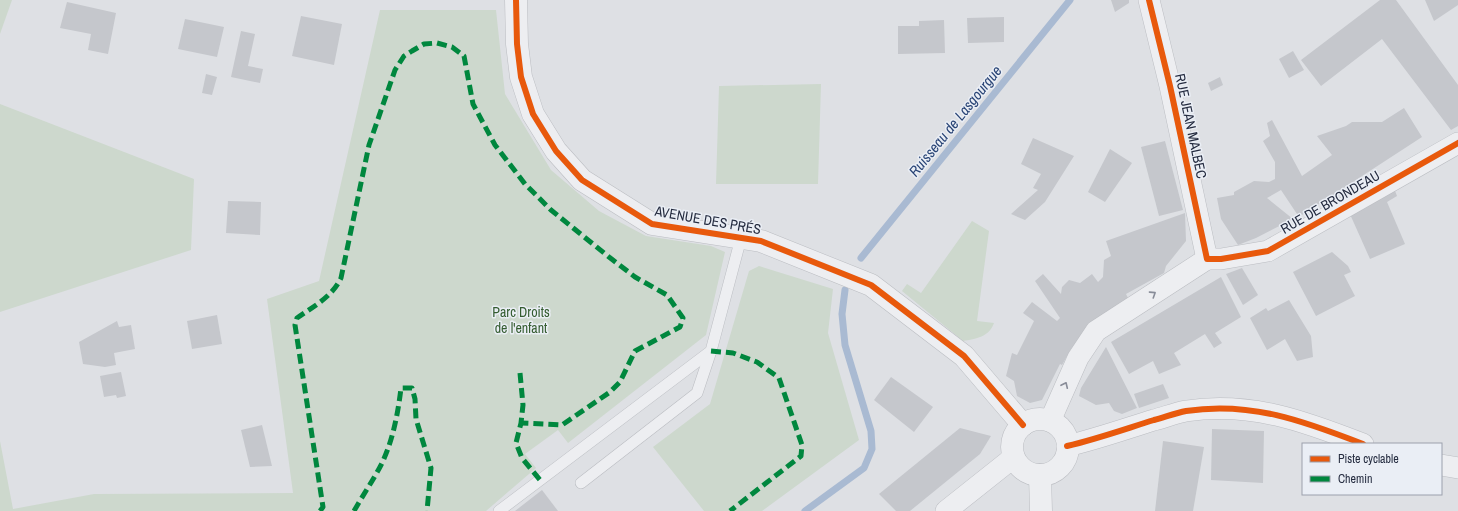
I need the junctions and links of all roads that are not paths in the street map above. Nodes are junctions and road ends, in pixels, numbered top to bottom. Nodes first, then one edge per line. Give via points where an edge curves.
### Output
1 (516, 0) edge
2 (1149, 0) edge
3 (1458, 143) edge
4 (741, 238) junction
5 (1207, 259) junction
6 (711, 351) junction
7 (1050, 421) junction
8 (1023, 425) junction
9 (1360, 443) edge
10 (1067, 446) junction
11 (1014, 458) junction
12 (1442, 465) edge
13 (1458, 468) edge
14 (1040, 475) junction
15 (581, 483) dead end
16 (499, 511) edge
17 (946, 511) edge
18 (1041, 511) edge

1 - 4 street, AVENUE DES PRÉS via 521,77 533,114 556,151 582,180 652,224
2 - 5 street, RUE JEAN MALBEC
3 - 5 street, RUE DE BRONDEAU via 1268,251
4 - 6 lane
4 - 8 street, AVENUE DES PRÉS via 761,241 871,285 964,356
7 -> 5 street via 1078,358 1096,331
6 - 15 lane via 696,394
6 - 16 lane
7 - 8 street via 1032,420
7 - 10 street via 1062,431
8 - 11 street via 1013,439
9 - 10 street via 1306,422 1262,412 1222,407 1185,411
10 - 14 street via 1066,455 1056,469
11 - 14 street via 1024,470
11 - 17 street
12 - 13 street
14 - 18 street

